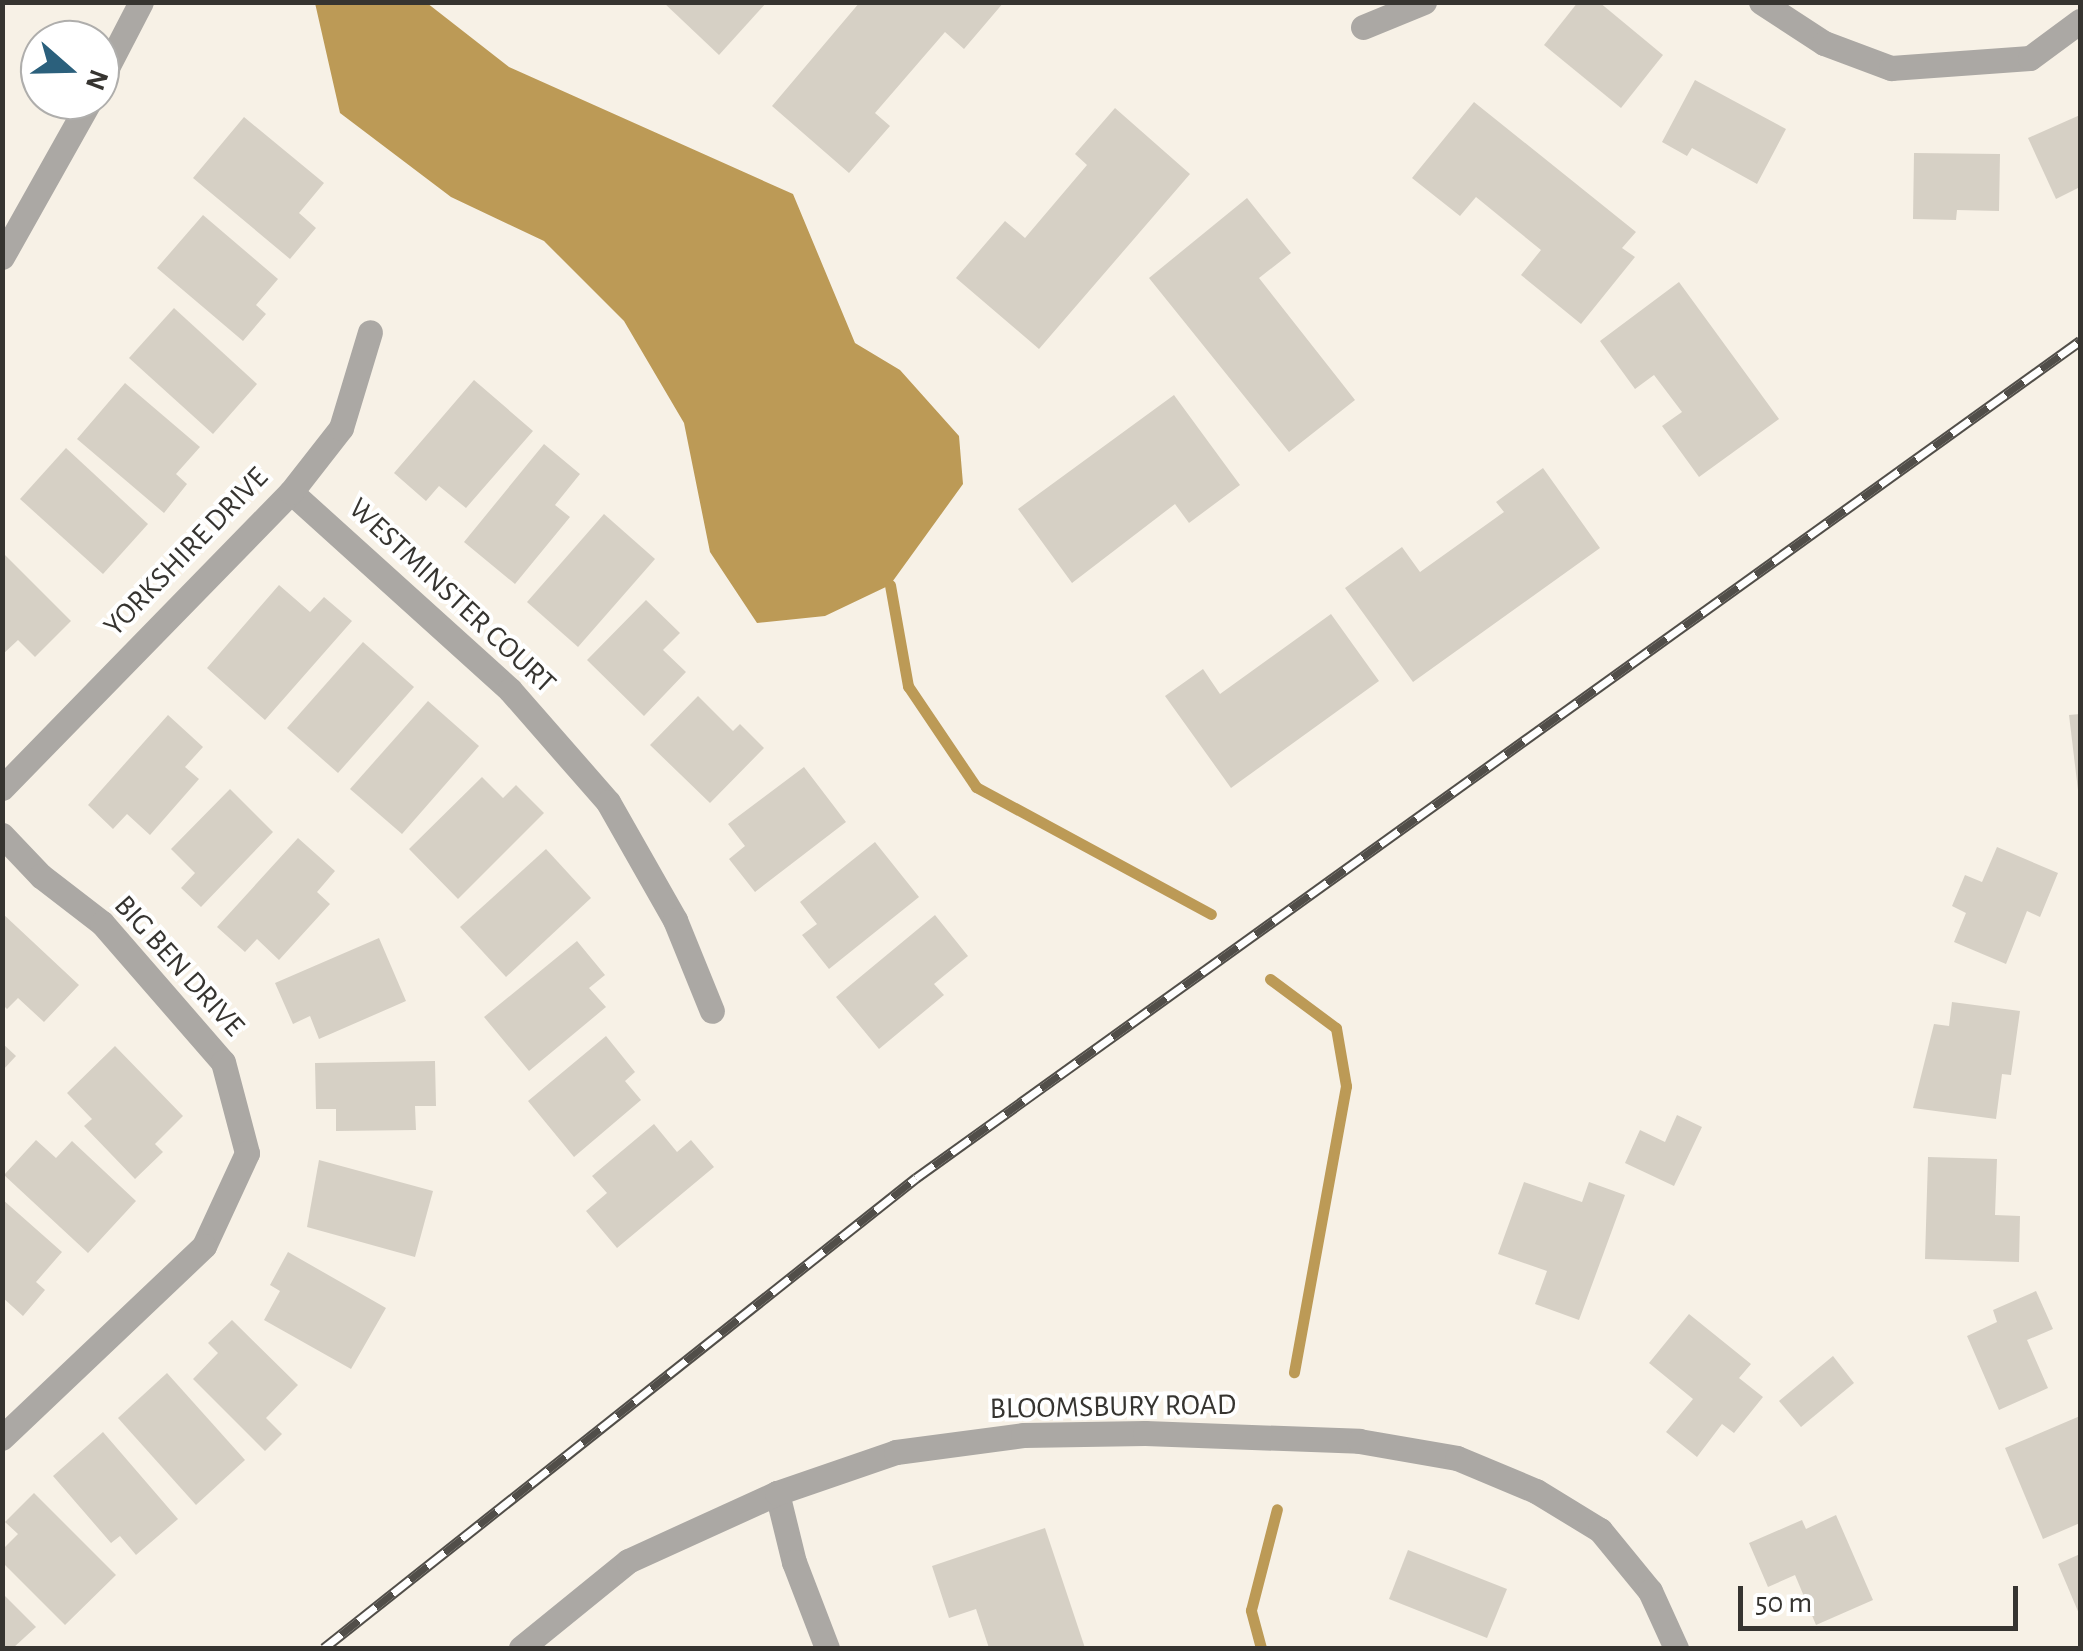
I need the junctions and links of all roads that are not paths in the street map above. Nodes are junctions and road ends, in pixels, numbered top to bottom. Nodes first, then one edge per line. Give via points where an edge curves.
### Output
1 (142, 2) edge
2 (1424, 2) edge
3 (1761, 2) edge
4 (2080, 21) edge
5 (1362, 26) dead end
6 (120, 43) edge
7 (79, 120) edge
8 (2, 257) edge
9 (370, 332) dead end
10 (291, 492) junction
11 (2, 788) edge
12 (2, 834) edge
13 (712, 1011) dead end
14 (2, 1438) edge
15 (777, 1493) junction
16 (520, 1648) edge
17 (827, 1648) edge
18 (1676, 1648) edge

1 - 6 street
2 - 5 street
3 - 4 street via 1824,43 1891,68 2030,58
7 - 8 street
9 - 10 street, YORKSHIRE DRIVE via 341,428
10 - 11 street, YORKSHIRE DRIVE
10 - 13 street, WESTMINSTER COURT via 510,690 608,802 675,920
12 - 14 street, BIG BEN DRIVE via 41,876 102,923 224,1062 247,1153 204,1246
15 - 16 street, BLOOMSBURY ROAD via 628,1561
15 - 17 street via 794,1562
15 - 18 street, BLOOMSBURY ROAD via 896,1452 1023,1435 1358,1441 1457,1458 1536,1491 1600,1530 1650,1591

